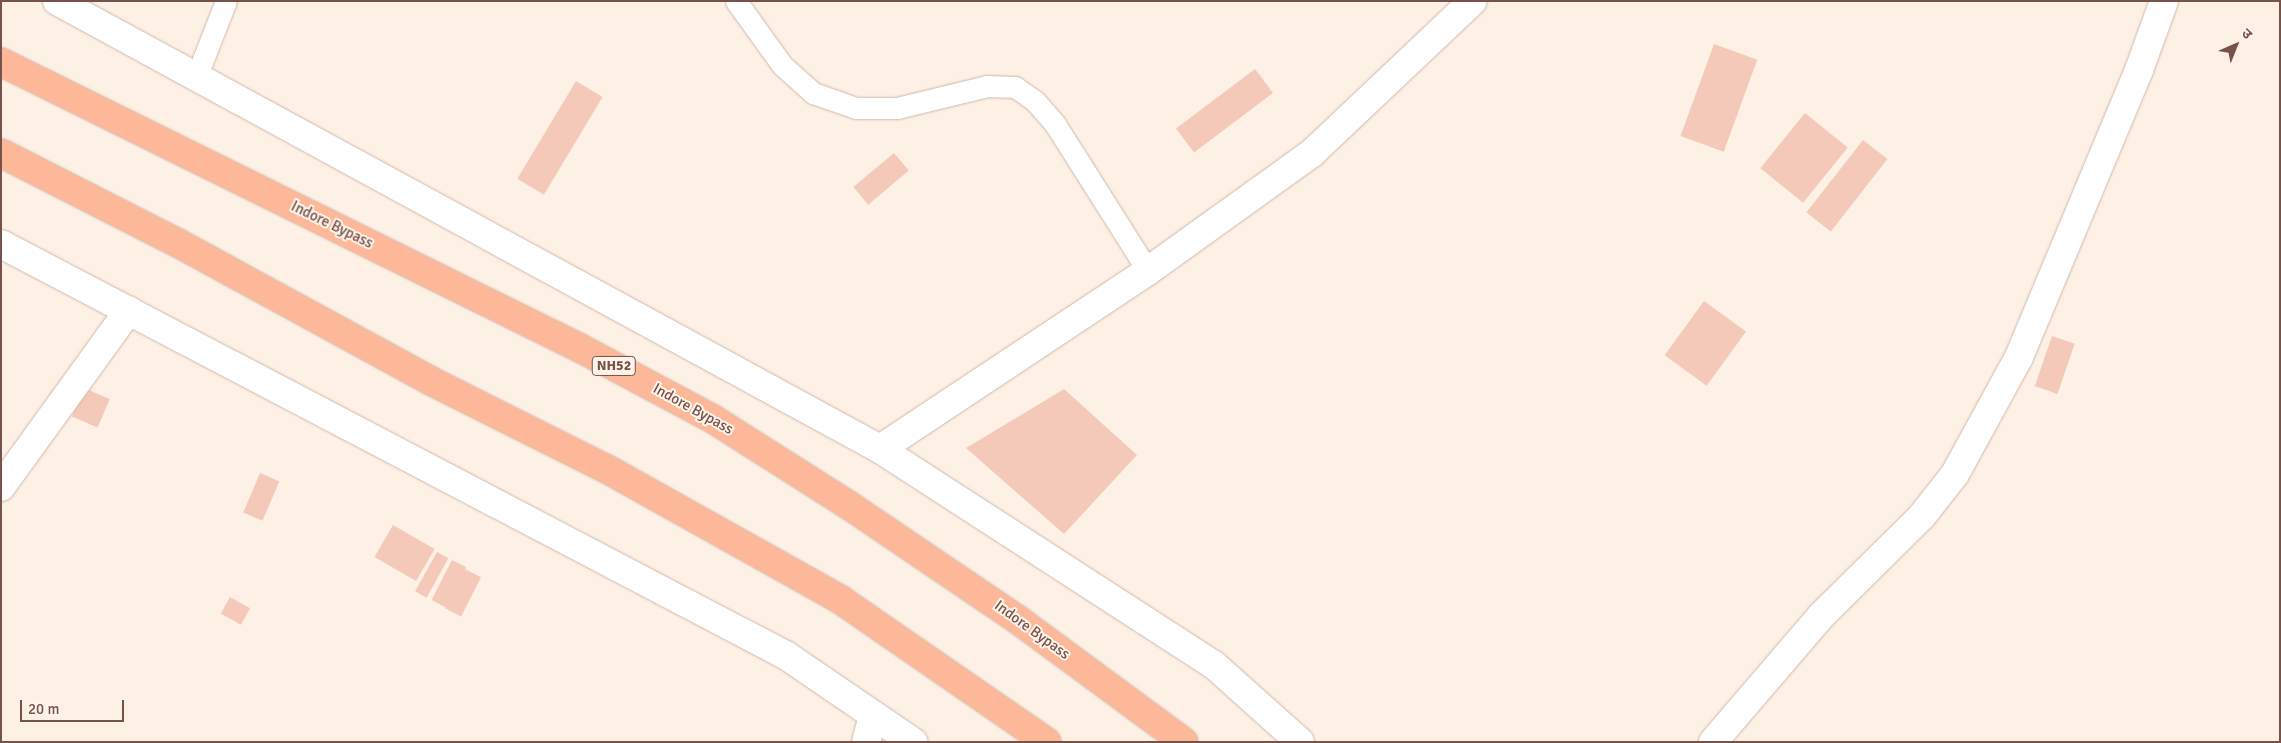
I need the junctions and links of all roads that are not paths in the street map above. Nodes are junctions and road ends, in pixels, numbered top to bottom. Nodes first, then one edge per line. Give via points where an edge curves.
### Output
1 (57, 1) edge
2 (226, 1) edge
3 (736, 1) edge
4 (1473, 1) edge
5 (2164, 1) edge
6 (1, 62) edge
7 (197, 75) junction
8 (1, 153) edge
9 (1, 244) edge
10 (1148, 271) junction
11 (130, 310) junction
12 (880, 448) junction
13 (1, 487) edge
14 (874, 715) junction
15 (866, 742) edge
16 (913, 742) edge
17 (1047, 742) edge
18 (1184, 742) edge
19 (1300, 742) edge
20 (1713, 742) edge

1 - 7 street
2 - 7 lane
3 - 10 lane via 782,65 813,93 856,108 897,108 987,86 1015,87 1035,101 1055,124
4 - 10 street via 1312,152
5 - 20 street via 2139,70 2019,357 1960,466 1922,516 1821,616
6 - 18 highway, Indore Bypass / NH52 via 580,348 713,419 848,504 1018,619
7 - 12 street
8 - 17 highway via 178,243 432,381 607,469 841,600
9 - 11 street
10 - 12 street
11 - 13 street
11 - 14 street via 787,656
12 - 19 street via 1214,665
14 - 15 street
14 - 16 street

